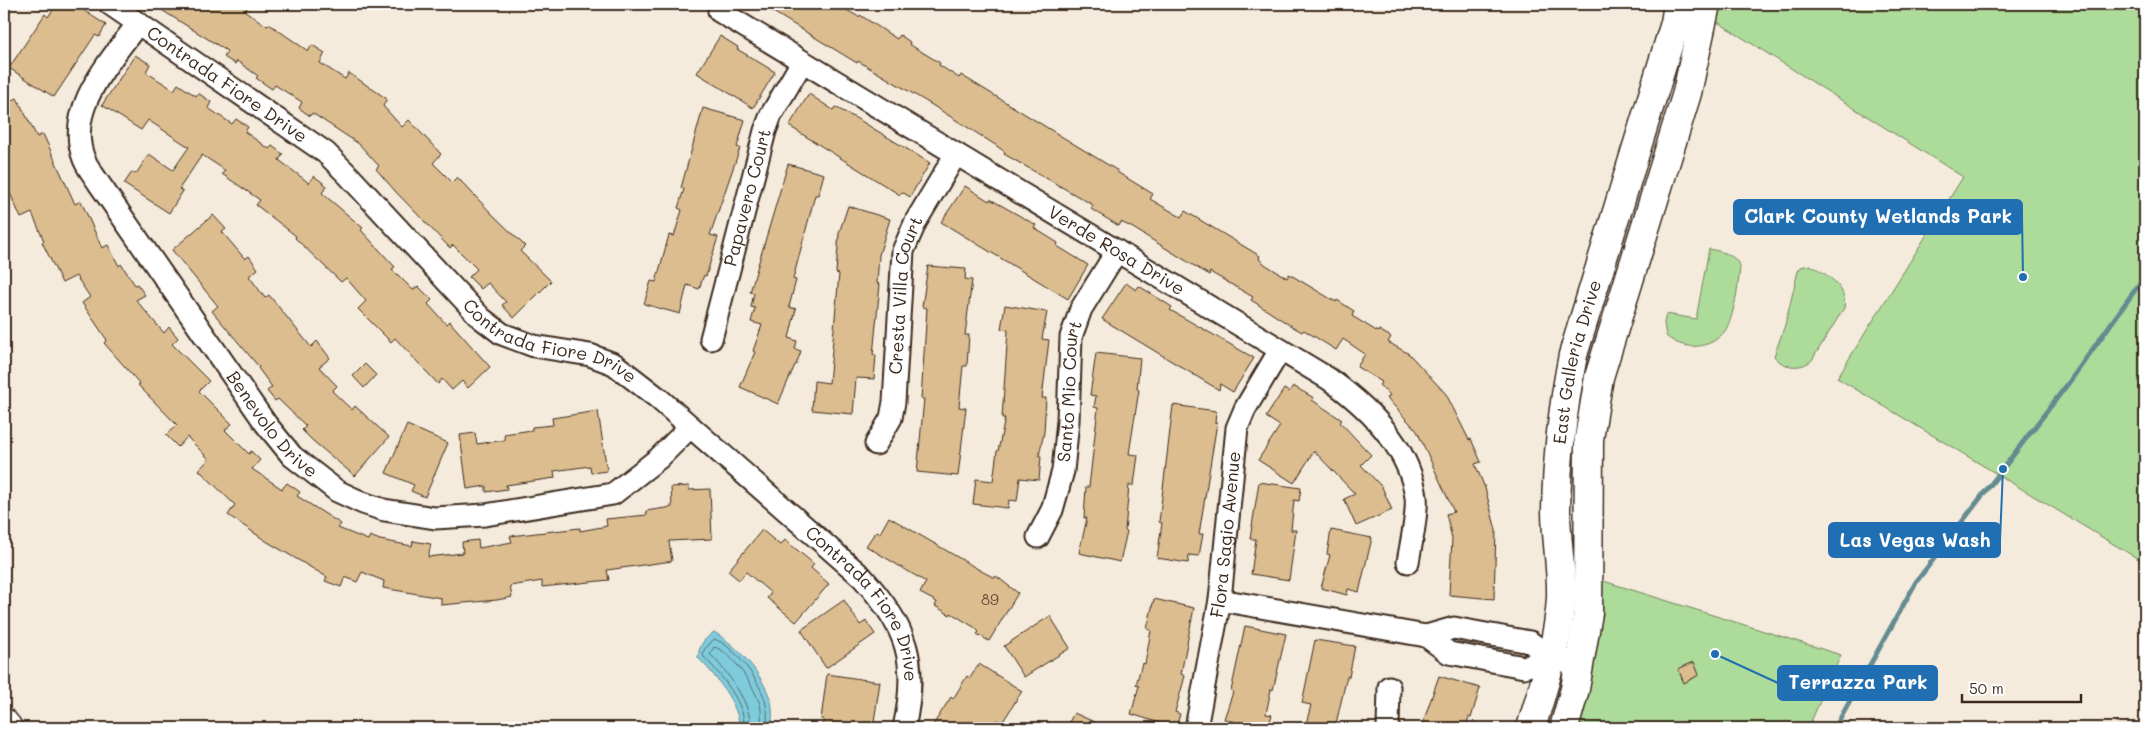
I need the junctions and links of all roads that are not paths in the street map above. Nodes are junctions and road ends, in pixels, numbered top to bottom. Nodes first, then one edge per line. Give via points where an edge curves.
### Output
1 (110, 4) edge
2 (1678, 4) edge
3 (1706, 4) edge
4 (719, 11) dead end
5 (138, 23) junction
6 (802, 62) junction
7 (956, 154) junction
8 (1117, 251) junction
9 (1597, 276) junction
10 (1627, 285) junction
11 (711, 339) dead end
12 (1280, 350) junction
13 (690, 427) junction
14 (876, 444) dead end
15 (1038, 537) dead end
16 (1408, 562) dead end
17 (1220, 600) junction
18 (1551, 658) junction
19 (1579, 664) junction
20 (1389, 687) dead end
21 (4, 723) edge
22 (8, 728) edge
23 (904, 728) edge
24 (1196, 728) edge
25 (1388, 728) edge
26 (1531, 728) edge
27 (1564, 728) edge

1 - 5 street, Contrada Fiore Drive
2 - 9 main road, East Galleria Drive via 1673,32
3 - 10 main road, East Galleria Drive via 1687,93
4 - 6 street, Verde Rosa Drive
5 - 13 street, Contrada Fiore Drive via 326,153 481,318 502,334 534,346 590,355 614,364
5 - 13 street, Benevolo Drive via 86,98 80,116 79,136 84,158 266,424 292,456 314,474 354,499 384,510 435,518 486,515 613,494 659,458
6 - 7 street, Verde Rosa Drive
6 - 11 street, Papavero Court via 772,114 766,131
7 - 8 street, Verde Rosa Drive
7 - 14 street, Cresta Villa Court via 916,221 903,250 894,402 891,418
8 - 12 street, Verde Rosa Drive
8 - 15 street, Santo Mio Court via 1081,309 1070,337 1063,471 1052,510
9 - 10 main road
9 - 18 main road, East Galleria Drive via 1573,355 1563,407 1556,513 1561,599
10 - 19 main road, East Galleria Drive via 1599,377 1589,439 1588,613
12 - 16 street, Verde Rosa Drive via 1354,398 1376,418 1395,443 1409,470 1416,498
12 - 17 street, Flora Sagio Avenue via 1237,428
13 - 23 street, Contrada Fiore Drive via 862,576 885,603 897,623 910,660 910,696
17 - 18 street via 1426,636 1449,653 1524,667
17 - 24 street, Flora Sagio Avenue
18 - 19 street
18 - 26 main road, East Galleria Drive
19 - 27 main road, East Galleria Drive
20 - 25 street
21 - 22 main road

